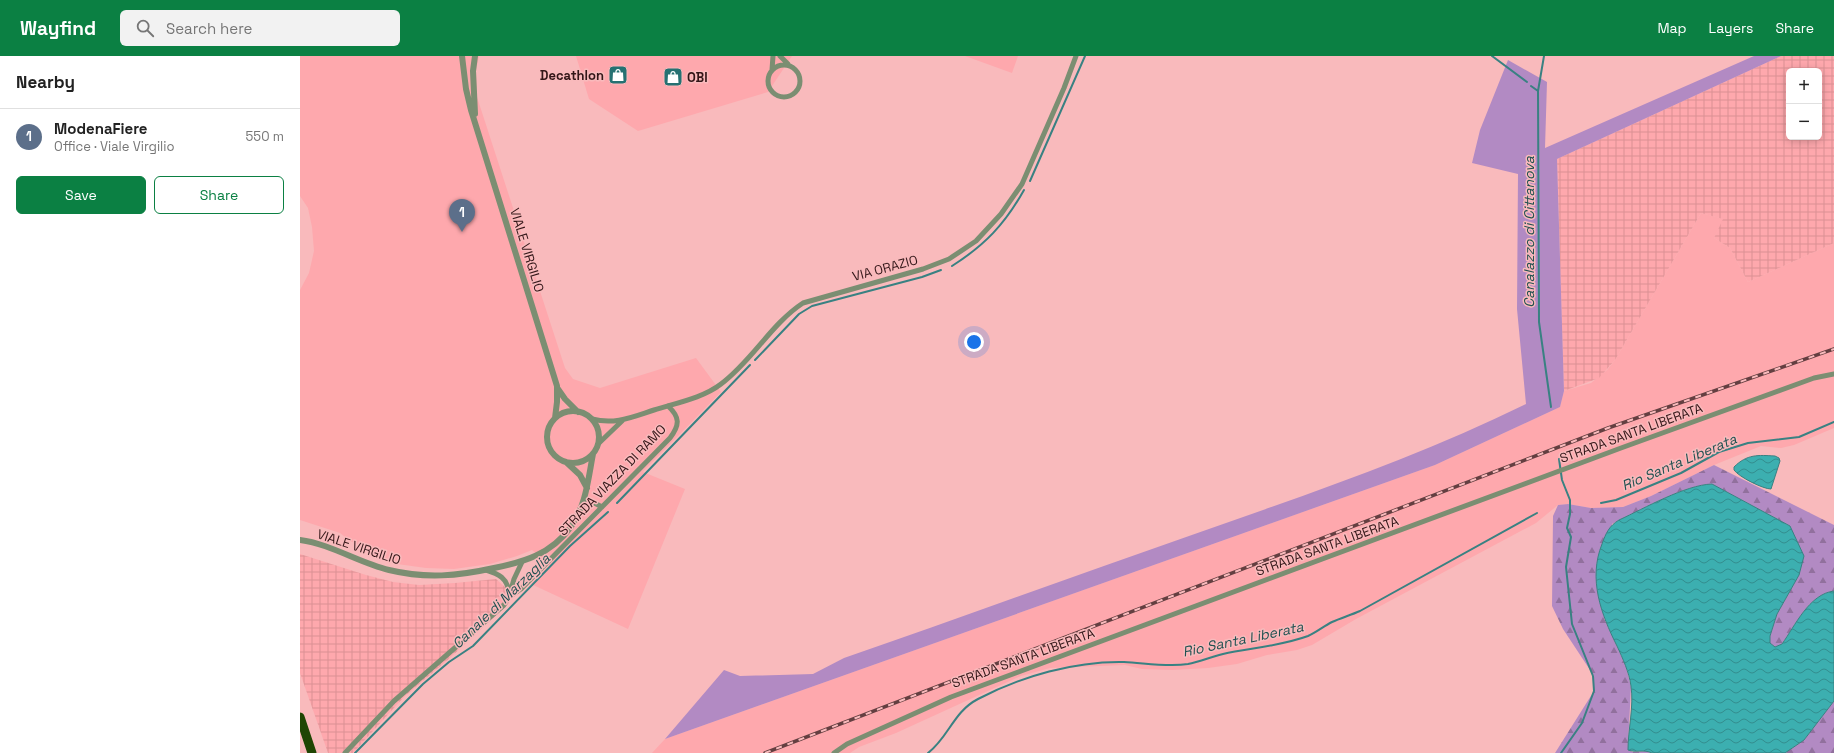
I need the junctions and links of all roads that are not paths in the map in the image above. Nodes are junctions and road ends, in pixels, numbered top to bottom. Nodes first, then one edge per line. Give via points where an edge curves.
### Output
1 (462, 56) edge
2 (475, 56) edge
3 (773, 56) edge
4 (780, 56) edge
5 (1076, 56) edge
6 (789, 65) junction
7 (772, 70) junction
8 (475, 122) junction
9 (1834, 374) edge
10 (557, 386) junction
11 (668, 406) junction
12 (578, 412) junction
13 (556, 418) junction
14 (592, 419) junction
15 (623, 421) junction
16 (598, 444) junction
17 (593, 454) junction
18 (565, 462) junction
19 (587, 488) junction
20 (585, 498) junction
21 (602, 507) junction
22 (300, 540) edge
23 (522, 562) junction
24 (486, 570) junction
25 (509, 596) junction
26 (300, 717) edge
27 (312, 753) edge
28 (345, 753) edge
29 (834, 753) edge

1 - 8 street, VIALE VIRGILIO via 466,89
2 - 8 street, VIALE VIRGILIO
3 - 7 street
4 - 6 street
5 - 11 street, VIA ORAZIO via 1022,184 1001,214 976,241 949,259 923,270 803,303 788,315 720,385
6 - 7 street via 780,65
6 - 7 street via 799,72 801,80 797,92 790,97 781,97 771,90 768,79
8 - 10 street, VIALE VIRGILIO
9 - 29 street, STRADA SANTA LIBERATA via 1827,374 1568,467 951,697 847,744
10 - 12 street, VIALE VIRGILIO
10 - 13 street, VIALE VIRGILIO
11 - 15 street, VIA ORAZIO
11 - 21 street, STRADA VIAZZA DI RAMO via 677,417 677,429
12 - 13 street via 566,412
12 - 14 street
13 - 18 street via 550,426 548,441 554,454
14 - 15 street, VIA ORAZIO via 606,422
14 - 16 street via 599,433
15 - 16 street, VIA ORAZIO
16 - 17 street
17 - 18 street via 577,463
17 - 19 street, VIALE VIRGILIO
18 - 19 street via 580,475
19 - 20 street, VIALE VIRGILIO
20 - 21 street
20 - 23 street, VIALE VIRGILIO via 575,521 560,539 544,553
21 - 25 street, STRADA VIAZZA DI RAMO via 520,589
22 - 24 street, VIALE VIRGILIO via 325,546 379,567 410,574 454,576
23 - 24 street, VIALE VIRGILIO
23 - 25 street, STRADA VIAZZA DI RAMO
24 - 25 street via 504,578
25 - 28 street, STRADA VIAZZA DI RAMO via 492,617 394,701
26 - 27 highway

